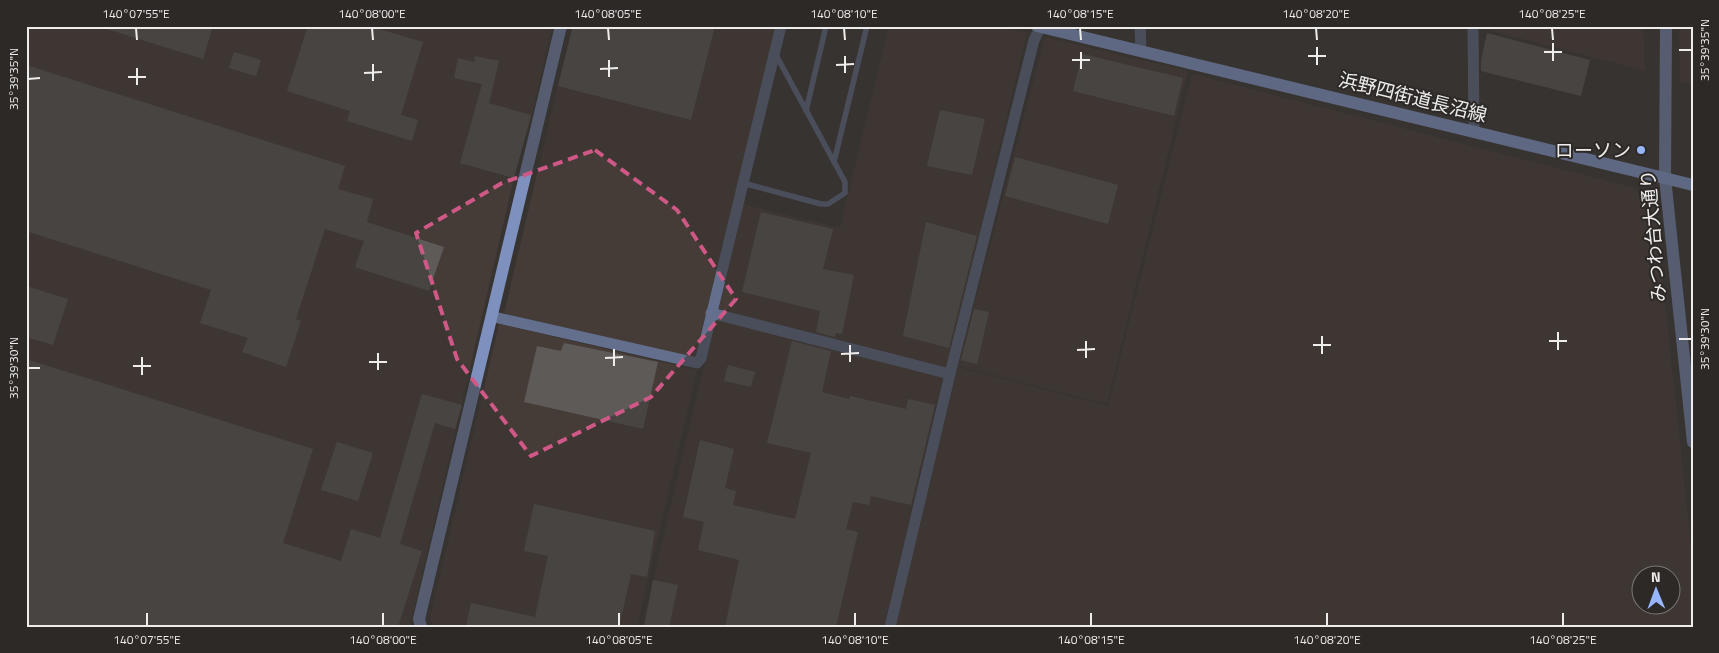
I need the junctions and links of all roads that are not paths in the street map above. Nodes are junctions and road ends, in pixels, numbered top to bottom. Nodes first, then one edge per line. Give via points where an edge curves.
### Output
1 (561, 26) edge
2 (781, 26) edge
3 (826, 26) edge
4 (867, 26) edge
5 (1040, 26) edge
6 (1140, 26) edge
7 (1473, 26) edge
8 (1666, 26) edge
9 (774, 51) junction
10 (1141, 51) junction
11 (806, 111) junction
12 (1474, 131) junction
13 (834, 162) junction
14 (1664, 178) junction
15 (742, 183) junction
16 (1693, 185) edge
17 (711, 313) junction
18 (494, 317) junction
19 (950, 374) junction
20 (1693, 442) edge
21 (421, 627) edge
22 (890, 627) edge

1 - 18 street
2 - 9 street
3 - 11 lane
4 - 13 lane
5 - 10 main road, 浜野四街道長沼線
5 - 19 street
6 - 10 street
7 - 12 street
8 - 14 street, みつわ台大通り
9 - 11 lane
9 - 15 street
10 - 12 main road, 浜野四街道長沼線
11 - 13 lane
12 - 14 main road, 浜野四街道長沼線
13 - 15 lane via 846,188 845,193 828,204
14 - 16 main road, 浜野四街道長沼線
14 - 20 street, みつわ台大通り
15 - 17 street
17 - 18 street via 701,358 697,363
17 - 19 street
18 - 21 street via 420,620
19 - 22 street

